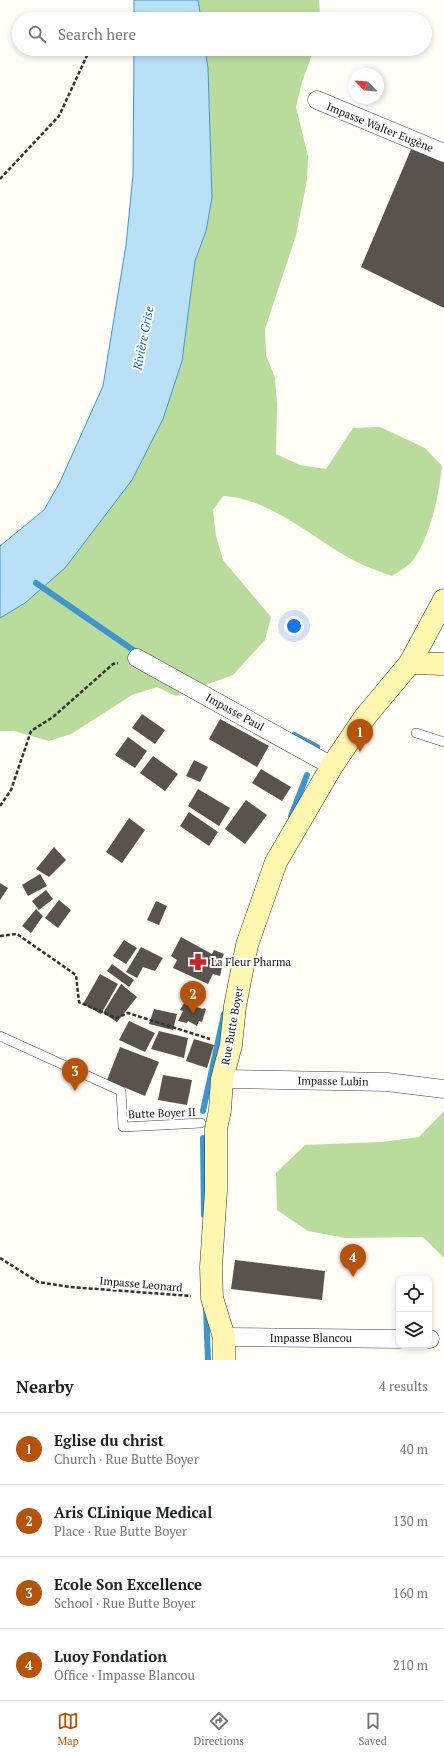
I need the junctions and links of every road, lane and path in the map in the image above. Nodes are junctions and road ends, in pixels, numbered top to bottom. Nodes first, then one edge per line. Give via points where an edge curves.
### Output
1 (87, 56) edge
2 (317, 100) dead end
3 (444, 153) edge
4 (0, 179) edge
5 (444, 600) edge
6 (137, 658) joint
7 (410, 663) junction
8 (444, 664) edge
9 (416, 732) dead end
10 (444, 742) edge
11 (332, 766) junction
12 (0, 806) edge
13 (0, 936) edge
14 (0, 1036) edge
15 (231, 1045) junction
16 (222, 1079) junction
17 (444, 1089) edge
18 (201, 1123) dead end
19 (0, 1258) edge
20 (212, 1298) junction
21 (224, 1337) junction
22 (396, 1339) edge
23 (224, 1360) edge

1 - 4 path via 59,116
2 - 3 street, Impasse Walter Eugène
5 - 7 street, Rue Butte Boyer
6 - 11 street, Impasse Paul
6 - 12 path via 113,664 53,717 31,730 11,790
7 - 8 street
7 - 11 street, Rue Butte Boyer via 365,717
9 - 10 lane
11 - 15 street, Rue Butte Boyer via 276,862 247,945 235,1006
13 - 15 path via 17,934 76,975 79,1002 116,1018 128,1014
14 - 18 lane, Butte Boyer II via 121,1091 124,1127
15 - 16 street, Rue Butte Boyer
16 - 17 street, Impasse Lubin via 387,1082
16 - 20 street, Rue Butte Boyer via 216,1129
19 - 20 path, Impasse Leonard via 38,1282
20 - 21 street, Rue Butte Boyer
21 - 22 street, Impasse Blancou
21 - 23 street, Rue Butte Boyer

